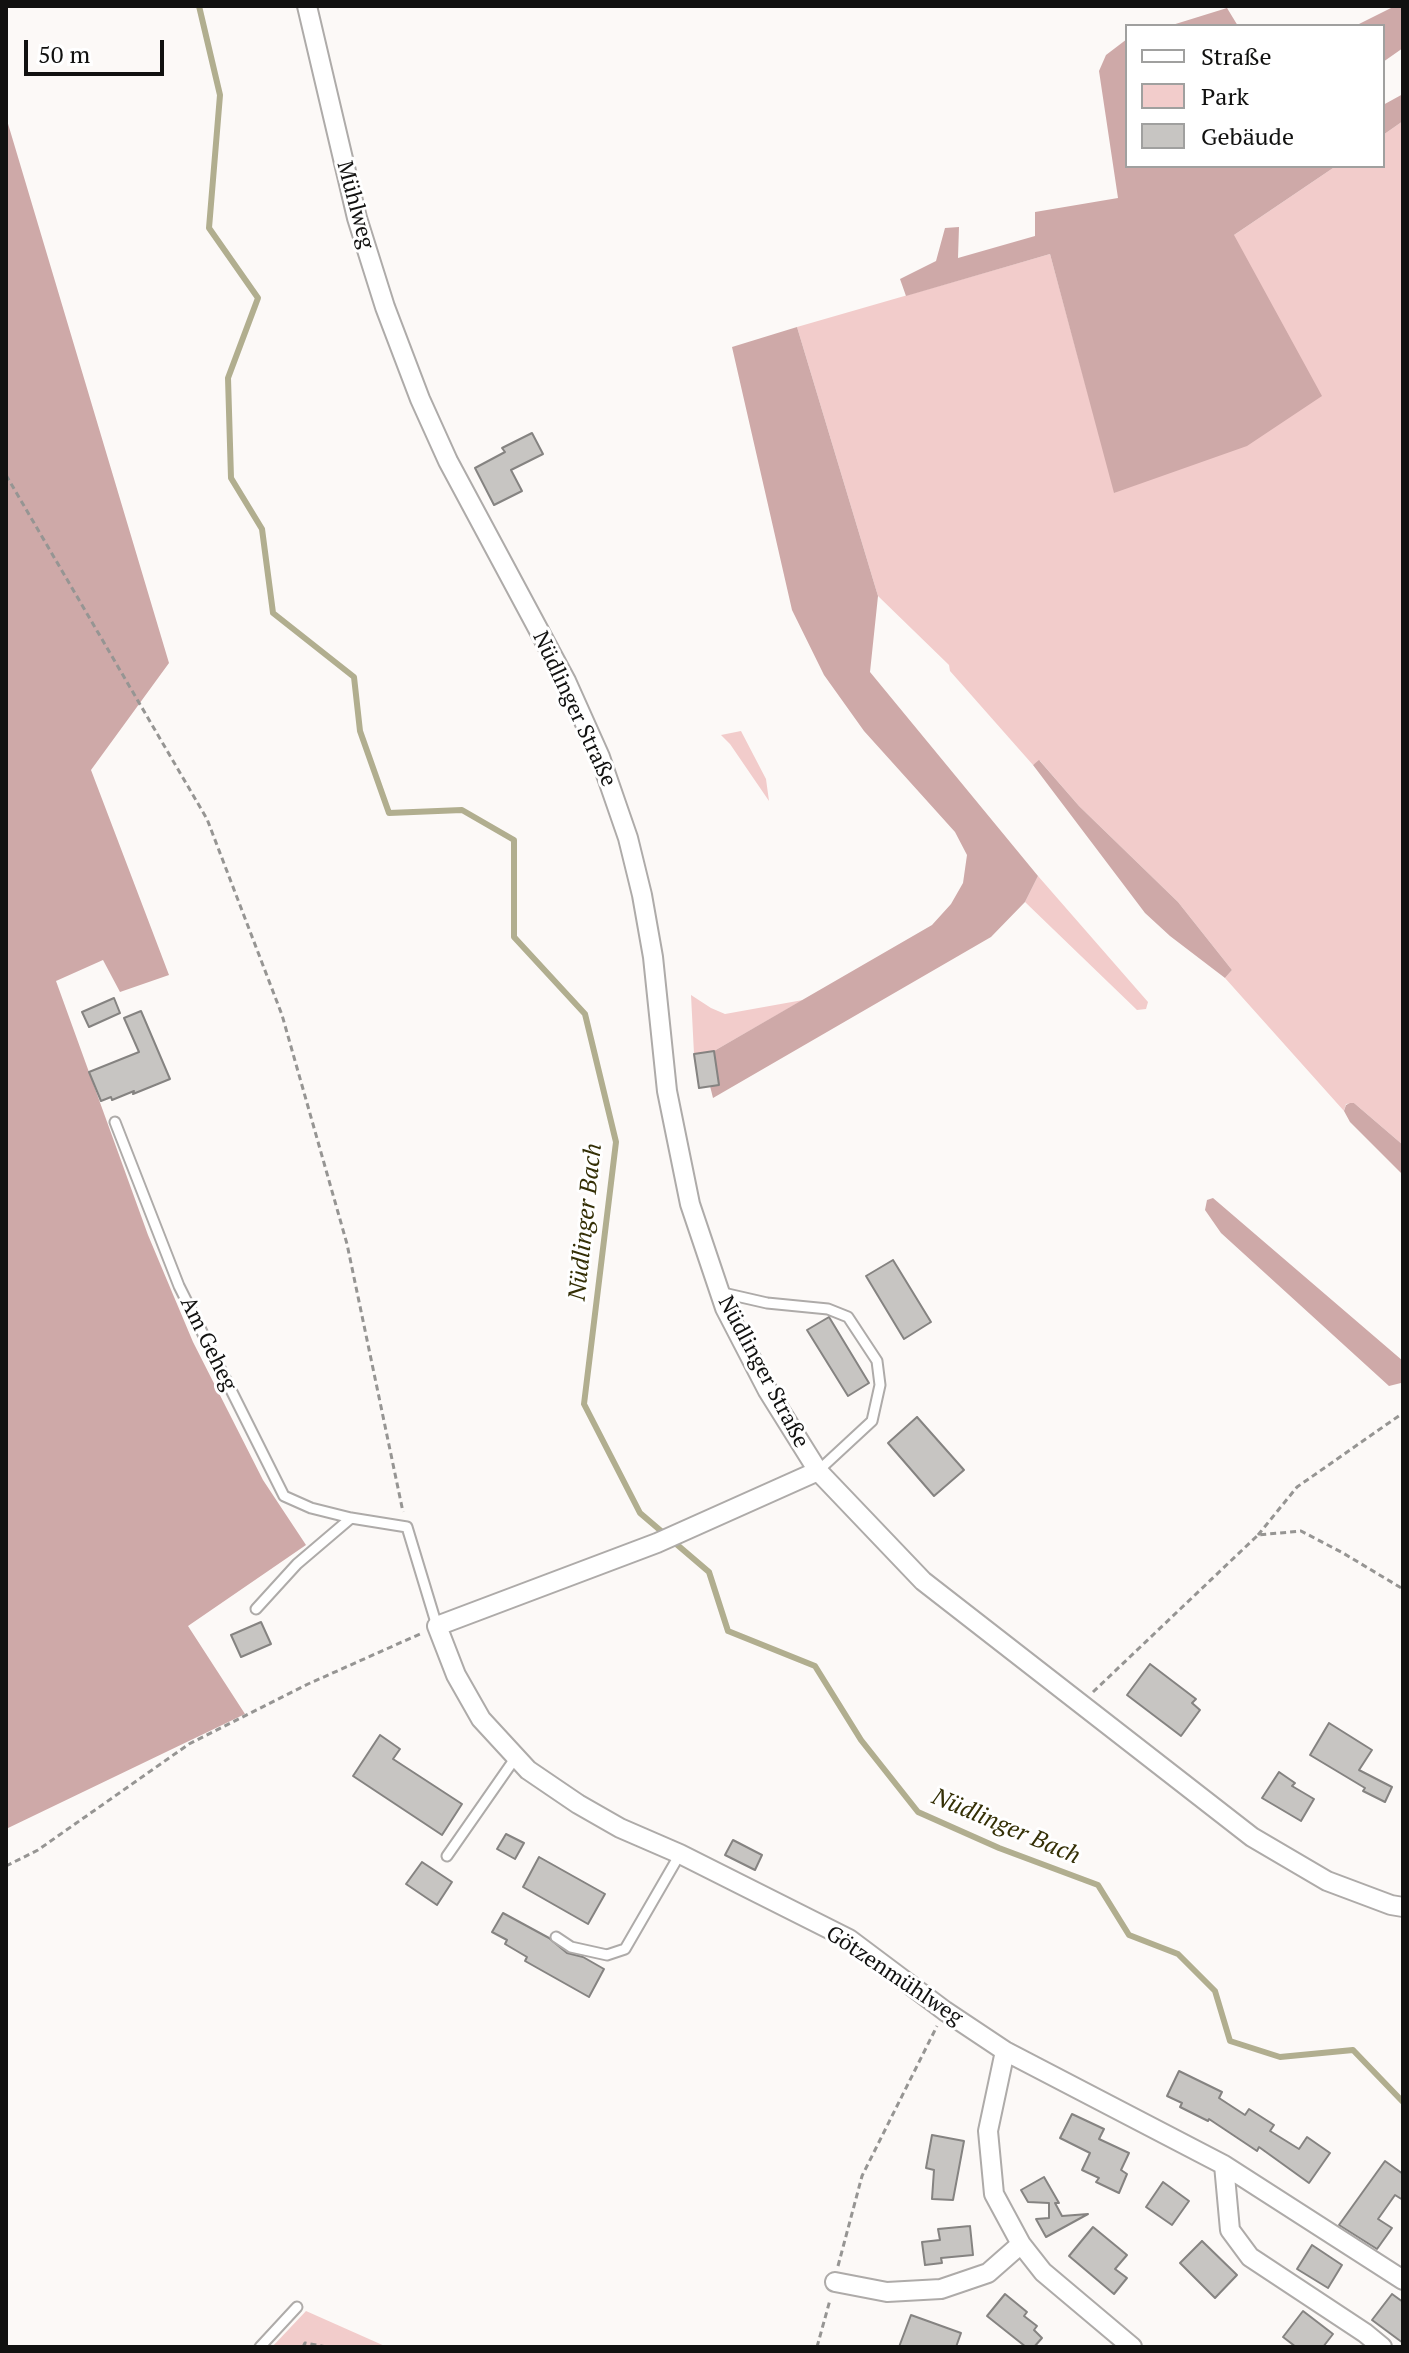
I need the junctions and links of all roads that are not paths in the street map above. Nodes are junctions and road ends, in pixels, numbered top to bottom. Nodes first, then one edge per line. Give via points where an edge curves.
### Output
1 (307, 6) edge
2 (420, 399) joint
3 (115, 1122) dead end
4 (719, 1292) junction
5 (818, 1471) junction
6 (351, 1518) junction
7 (256, 1609) dead end
8 (437, 1626) junction
9 (516, 1757) junction
10 (680, 1854) junction
11 (447, 1856) dead end
12 (1403, 1907) edge
13 (556, 1937) dead end
14 (1005, 2051) junction
15 (1224, 2165) junction
16 (1021, 2244) junction
17 (1403, 2280) edge
18 (835, 2282) road end
19 (297, 2307) dead end
20 (260, 2347) edge
21 (1132, 2347) edge
22 (1382, 2347) edge

1 - 2 street, Mühlweg via 357,218
2 - 4 street, Nüdlinger Straße via 566,681 628,838 653,957 667,1091 690,1204
3 - 6 lane, Am Geheg via 179,1286 284,1496
4 - 5 street, Nüdlinger Straße via 768,1391
4 - 5 lane via 828,1309 848,1317 877,1361 880,1385 872,1421
5 - 8 street via 657,1543
5 - 12 street, Nüdlinger Straße via 923,1581 1252,1837 1327,1881
6 - 7 lane via 297,1564
6 - 8 lane, Am Geheg via 407,1527
8 - 9 street, Götzenmühlweg via 481,1719
9 - 10 street, Götzenmühlweg via 578,1804
9 - 11 lane
10 - 13 lane via 625,1949 607,1955 571,1947
10 - 14 street, Götzenmühlweg via 849,1939
14 - 15 street, Götzenmühlweg
14 - 16 street via 988,2131 994,2194
15 - 17 street, Götzenmühlweg
15 - 22 street via 1230,2230 1250,2257
16 - 18 street via 988,2273 941,2289 887,2292
16 - 21 street via 1043,2272
19 - 20 lane

